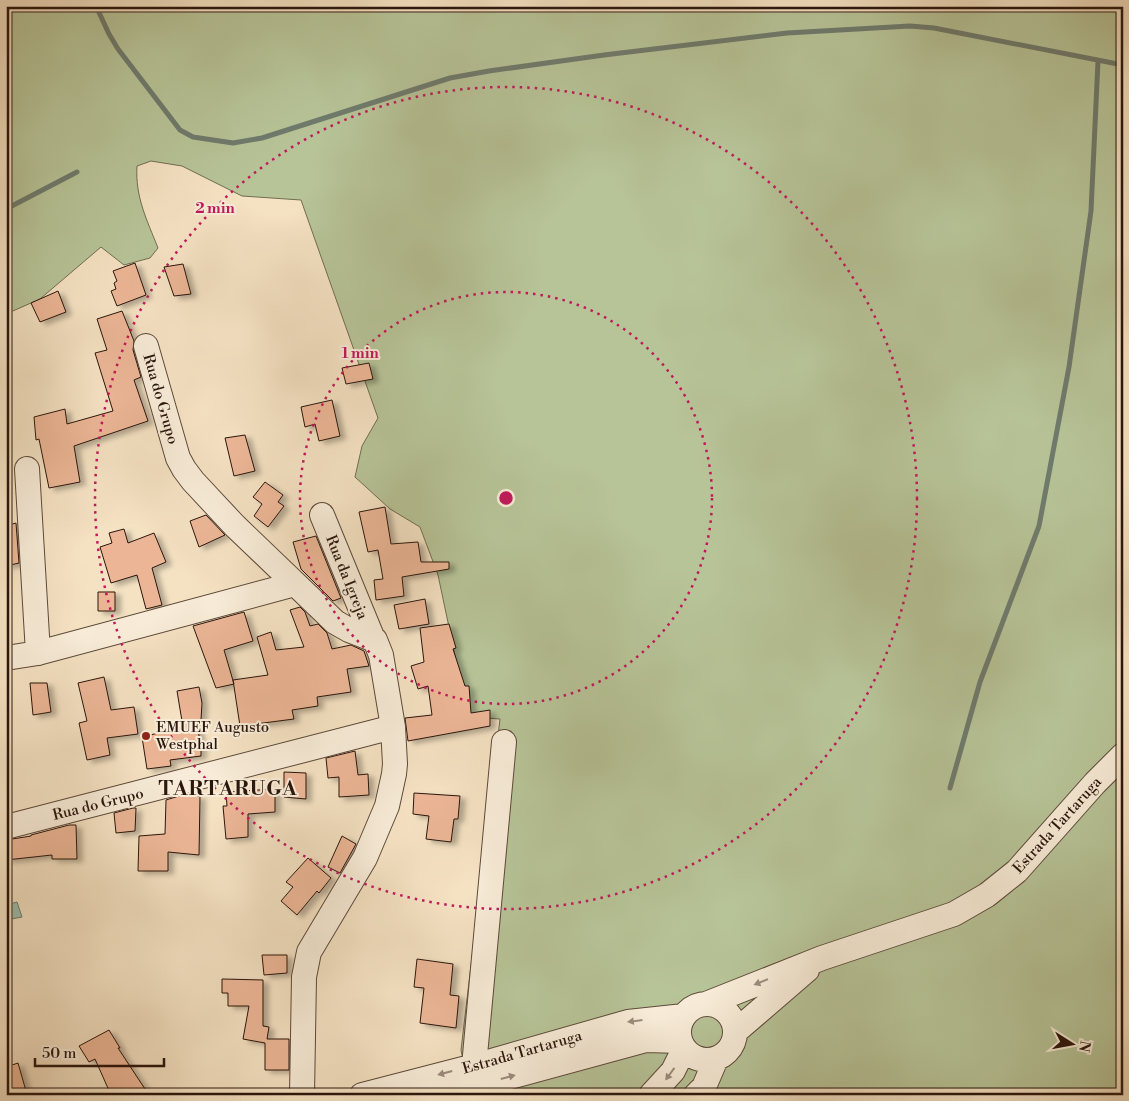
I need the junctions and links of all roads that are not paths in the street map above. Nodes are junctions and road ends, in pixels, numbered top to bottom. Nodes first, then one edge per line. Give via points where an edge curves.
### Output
1 (146, 346) dead end
2 (27, 469) dead end
3 (322, 515) dead end
4 (295, 584) junction
5 (373, 639) junction
6 (38, 653) junction
7 (6, 658) edge
8 (393, 727) junction
9 (504, 742) dead end
10 (1123, 755) edge
11 (6, 827) edge
12 (822, 958) junction
13 (706, 1004) junction
14 (684, 1016) junction
15 (735, 1032) junction
16 (682, 1045) junction
17 (716, 1059) junction
18 (474, 1066) junction
19 (302, 1095) edge
20 (362, 1095) edge
21 (444, 1095) edge
22 (652, 1095) edge
23 (696, 1095) edge

1 - 4 street, Rua do Grupo via 184,469 235,526
2 - 6 street
3 - 5 street, Rua da Igreja
4 - 5 street, Rua do Grupo via 334,622
4 - 6 street
5 - 8 street via 381,654
6 - 7 street
8 - 11 street, Rua do Grupo
8 - 19 street via 395,764 387,806 365,858 316,939 307,962 303,987
9 - 18 street
10 - 12 street, Estrada Tartaruga via 1017,871 987,895 954,914
12 -> 13 street, Estrada Tartaruga
12 - 15 street, Estrada Tartaruga
13 - 14 street via 698,1005
13 - 15 street via 723,1009 729,1015
14 - 16 street via 679,1033
14 -> 18 street, Estrada Tartaruga via 628,1022
15 - 17 street via 730,1048
16 - 17 street via 698,1059
21 -> 16 street, Estrada Tartaruga via 646,1040
16 -> 22 street via 673,1071
17 - 23 street via 704,1087
18 -> 20 street, Estrada Tartaruga

